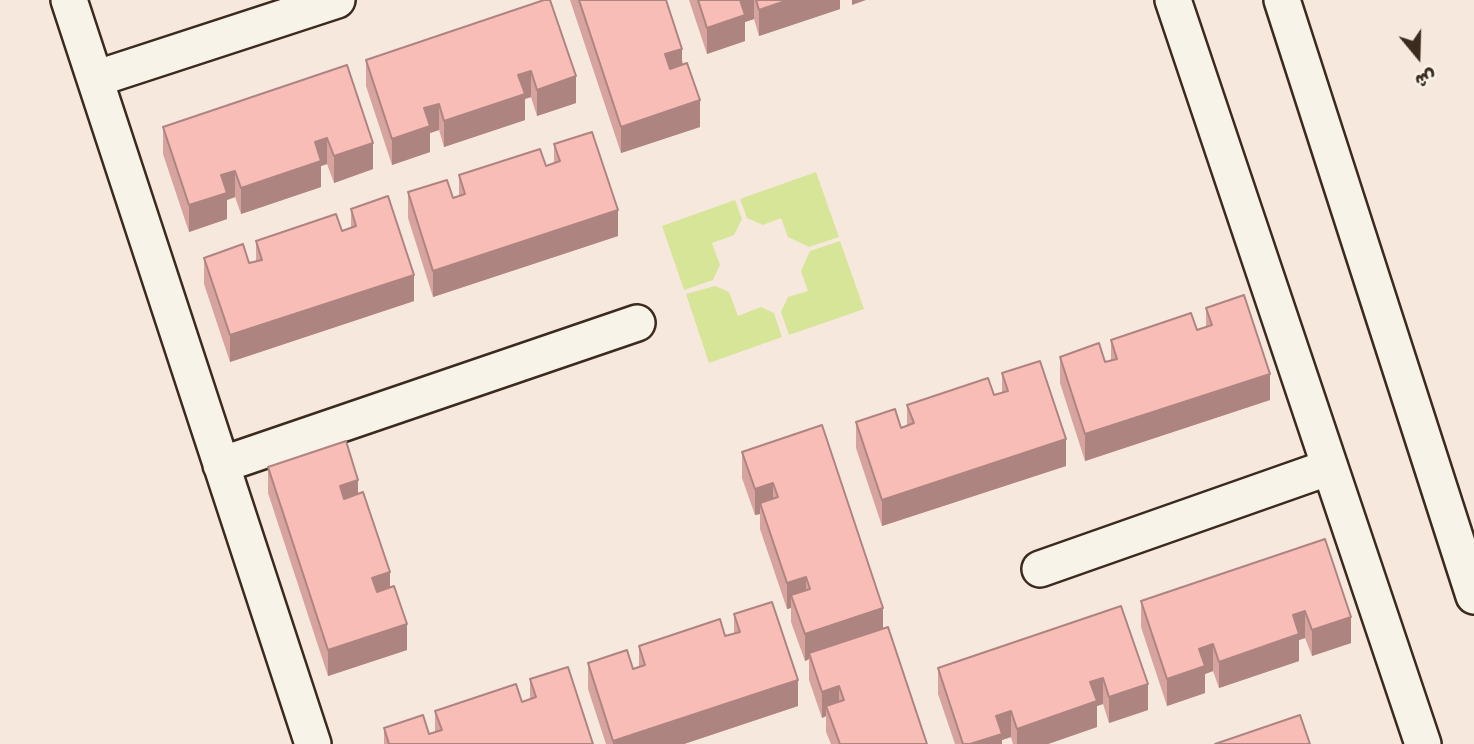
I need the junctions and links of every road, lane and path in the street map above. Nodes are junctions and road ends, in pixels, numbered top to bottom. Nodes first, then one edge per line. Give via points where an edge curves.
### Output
1 (69, 0) edge
2 (337, 0) edge
3 (1173, 0) edge
4 (1282, 0) edge
5 (95, 79) junction
6 (636, 323) dead end
7 (221, 465) junction
8 (1330, 467) junction
9 (1040, 569) dead end
10 (1474, 596) edge
11 (313, 744) edge
12 (1423, 744) edge

1 - 5 street
2 - 5 street
3 - 8 street
4 - 10 street
5 - 7 street
6 - 7 street
7 - 11 street
8 - 9 street
8 - 12 street

